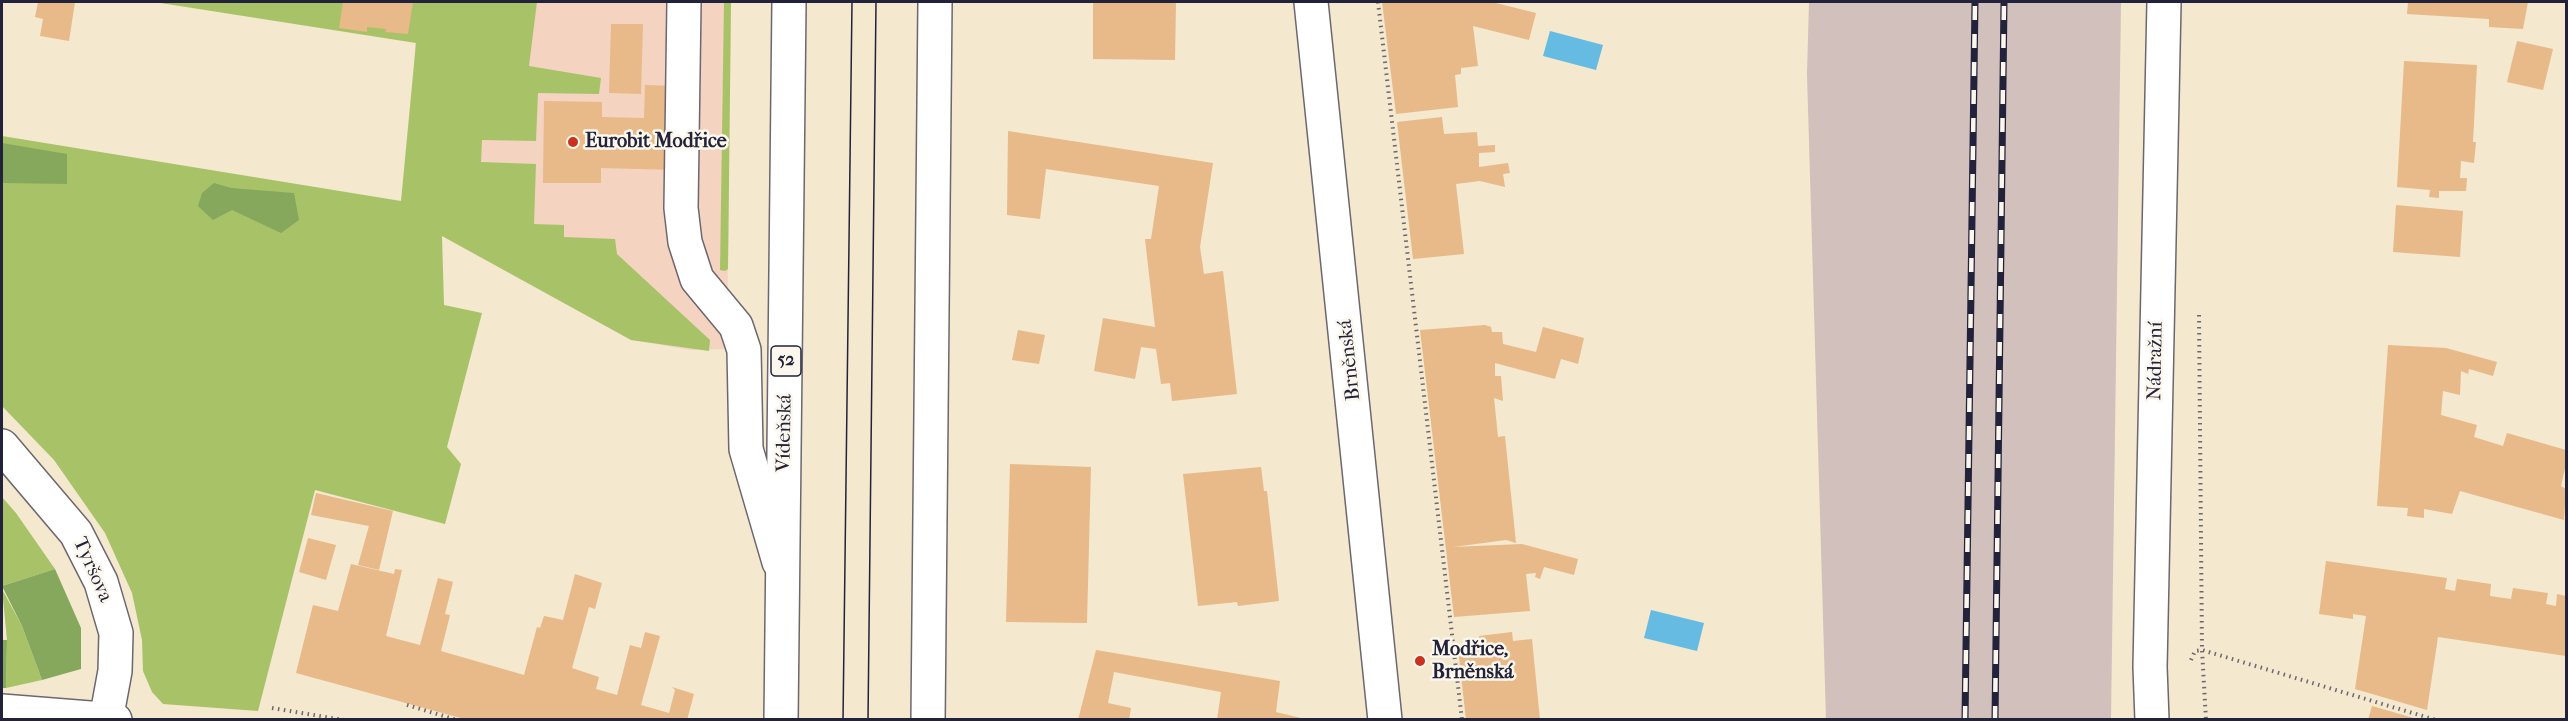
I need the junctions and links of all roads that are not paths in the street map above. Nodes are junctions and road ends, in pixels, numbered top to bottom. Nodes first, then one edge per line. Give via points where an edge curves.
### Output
1 (684, 2) edge
2 (789, 2) edge
3 (935, 2) edge
4 (1311, 2) edge
5 (2164, 2) edge
6 (2, 446) edge
7 (783, 576) junction
8 (2, 711) edge
9 (106, 719) edge
10 (115, 720) edge
11 (781, 720) edge
12 (928, 720) edge
13 (1386, 720) edge
14 (2152, 720) edge

1 - 7 main road via 681,208 685,242 697,279 736,326 744,350 746,449
2 - 7 main road, Vídeňská / 52
3 - 12 main road
4 - 13 main road, Brněnská
5 - 14 main road, Nádražní
6 - 9 main road, Tyršova via 76,533 101,582 116,633 115,671
7 - 11 main road, Vídeňská / 52
8 - 9 main road
9 - 10 main road

